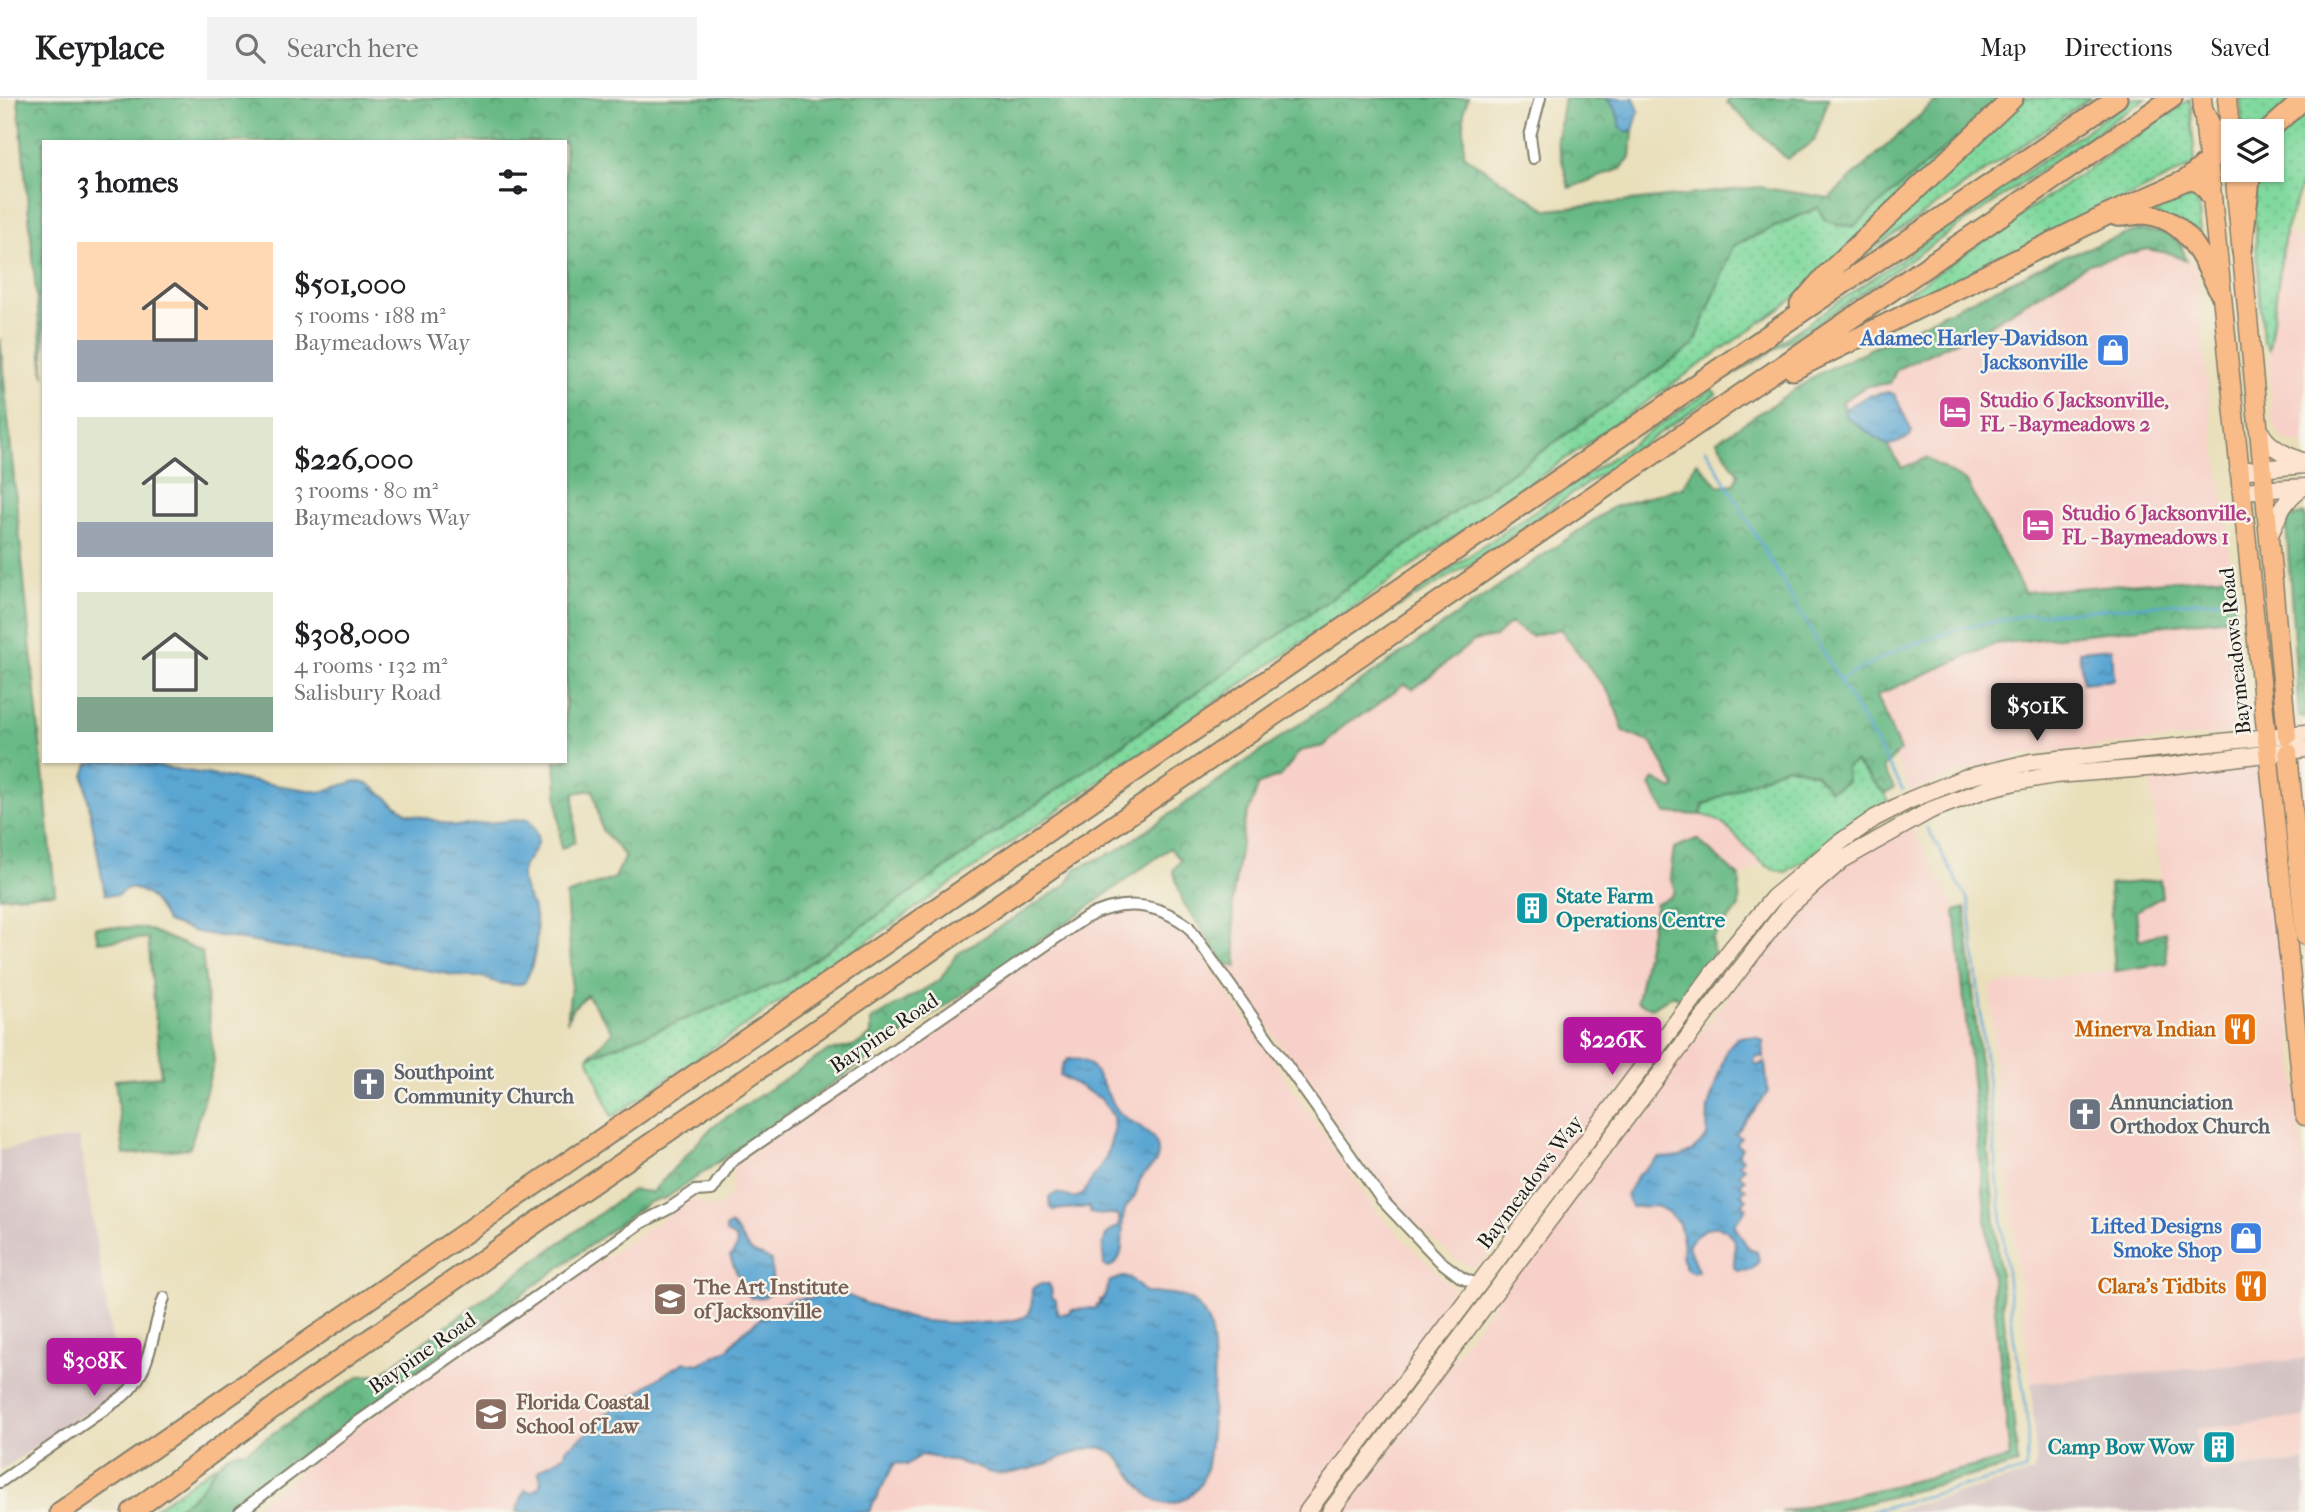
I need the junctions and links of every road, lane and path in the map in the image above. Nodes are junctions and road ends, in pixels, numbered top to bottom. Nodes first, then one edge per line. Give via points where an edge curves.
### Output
1 (1539, 98) edge
2 (2014, 98) edge
3 (2117, 98) edge
4 (2227, 98) edge
5 (2305, 98) edge
6 (2168, 101) edge
7 (2202, 104) edge
8 (2229, 119) edge
9 (2283, 119) edge
10 (2221, 137) edge
11 (2221, 151) edge
12 (1533, 158) dead end
13 (2208, 163) junction
14 (2186, 180) junction
15 (2235, 182) edge
16 (2250, 182) edge
17 (2211, 196) junction
18 (2105, 216) junction
19 (2242, 250) junction
20 (2220, 293) junction
21 (1783, 324) junction
22 (1732, 400) junction
23 (2259, 427) junction
24 (2305, 464) edge
25 (2263, 469) junction
26 (2238, 471) junction
27 (2304, 487) edge
28 (2265, 489) junction
29 (2241, 491) junction
30 (2269, 537) junction
31 (2296, 742) edge
32 (2269, 746) junction
33 (2015, 773) junction
34 (2305, 936) edge
35 (2305, 1116) edge
36 (1479, 1285) junction
37 (164, 1298) dead end
38 (0, 1482) edge
39 (60, 1512) edge
40 (132, 1512) edge
41 (240, 1512) edge
42 (1307, 1512) edge
43 (1329, 1512) edge

1 - 12 street via 1530,136
2 - 21 highway via 1825,276
3 - 21 highway
4 - 8 main road
5 - 9 highway
6 - 22 highway
7 - 10 highway via 2214,132
7 - 13 main road, Baymeadows Road
11 - 13 highway
13 - 14 highway
13 - 17 main road, Baymeadows Road
14 - 17 highway via 2202,183
14 - 18 highway
15 - 19 main road, Baymeadows Road
16 - 19 highway
17 - 20 main road, Baymeadows Road
18 - 20 highway via 2149,215 2175,225 2194,242
18 - 22 highway
19 - 23 main road, Baymeadows Road
20 - 26 main road, Baymeadows Road
21 - 39 highway
22 - 40 highway via 567,1201
23 - 24 street via 2280,452
23 - 25 main road, Baymeadows Road
24 - 25 street
25 - 26 street
25 - 28 main road, Baymeadows Road
26 - 29 main road, Baymeadows Road
27 - 28 street
27 - 30 street via 2284,503
28 - 29 street
28 - 30 main road, Baymeadows Road
29 - 32 main road, Baymeadows Road
30 - 31 main road, Baymeadows Road
31 - 32 street, Baymeadows Way
31 - 34 main road, Baymeadows Road
32 - 33 street, Baymeadows Way
32 - 35 main road, Baymeadows Road
33 - 36 street, Baymeadows Way via 1964,778 1875,818 1773,898
33 - 43 street, Baymeadows Way via 1876,839 1842,860 1787,908
36 - 41 street, Baypine Road via 1440,1261 1402,1224 1188,926 1148,906 1108,907 1085,918 731,1162 712,1190 695,1191 569,1272
36 - 42 street, Baymeadows Way
37 - 38 street via 137,1384

